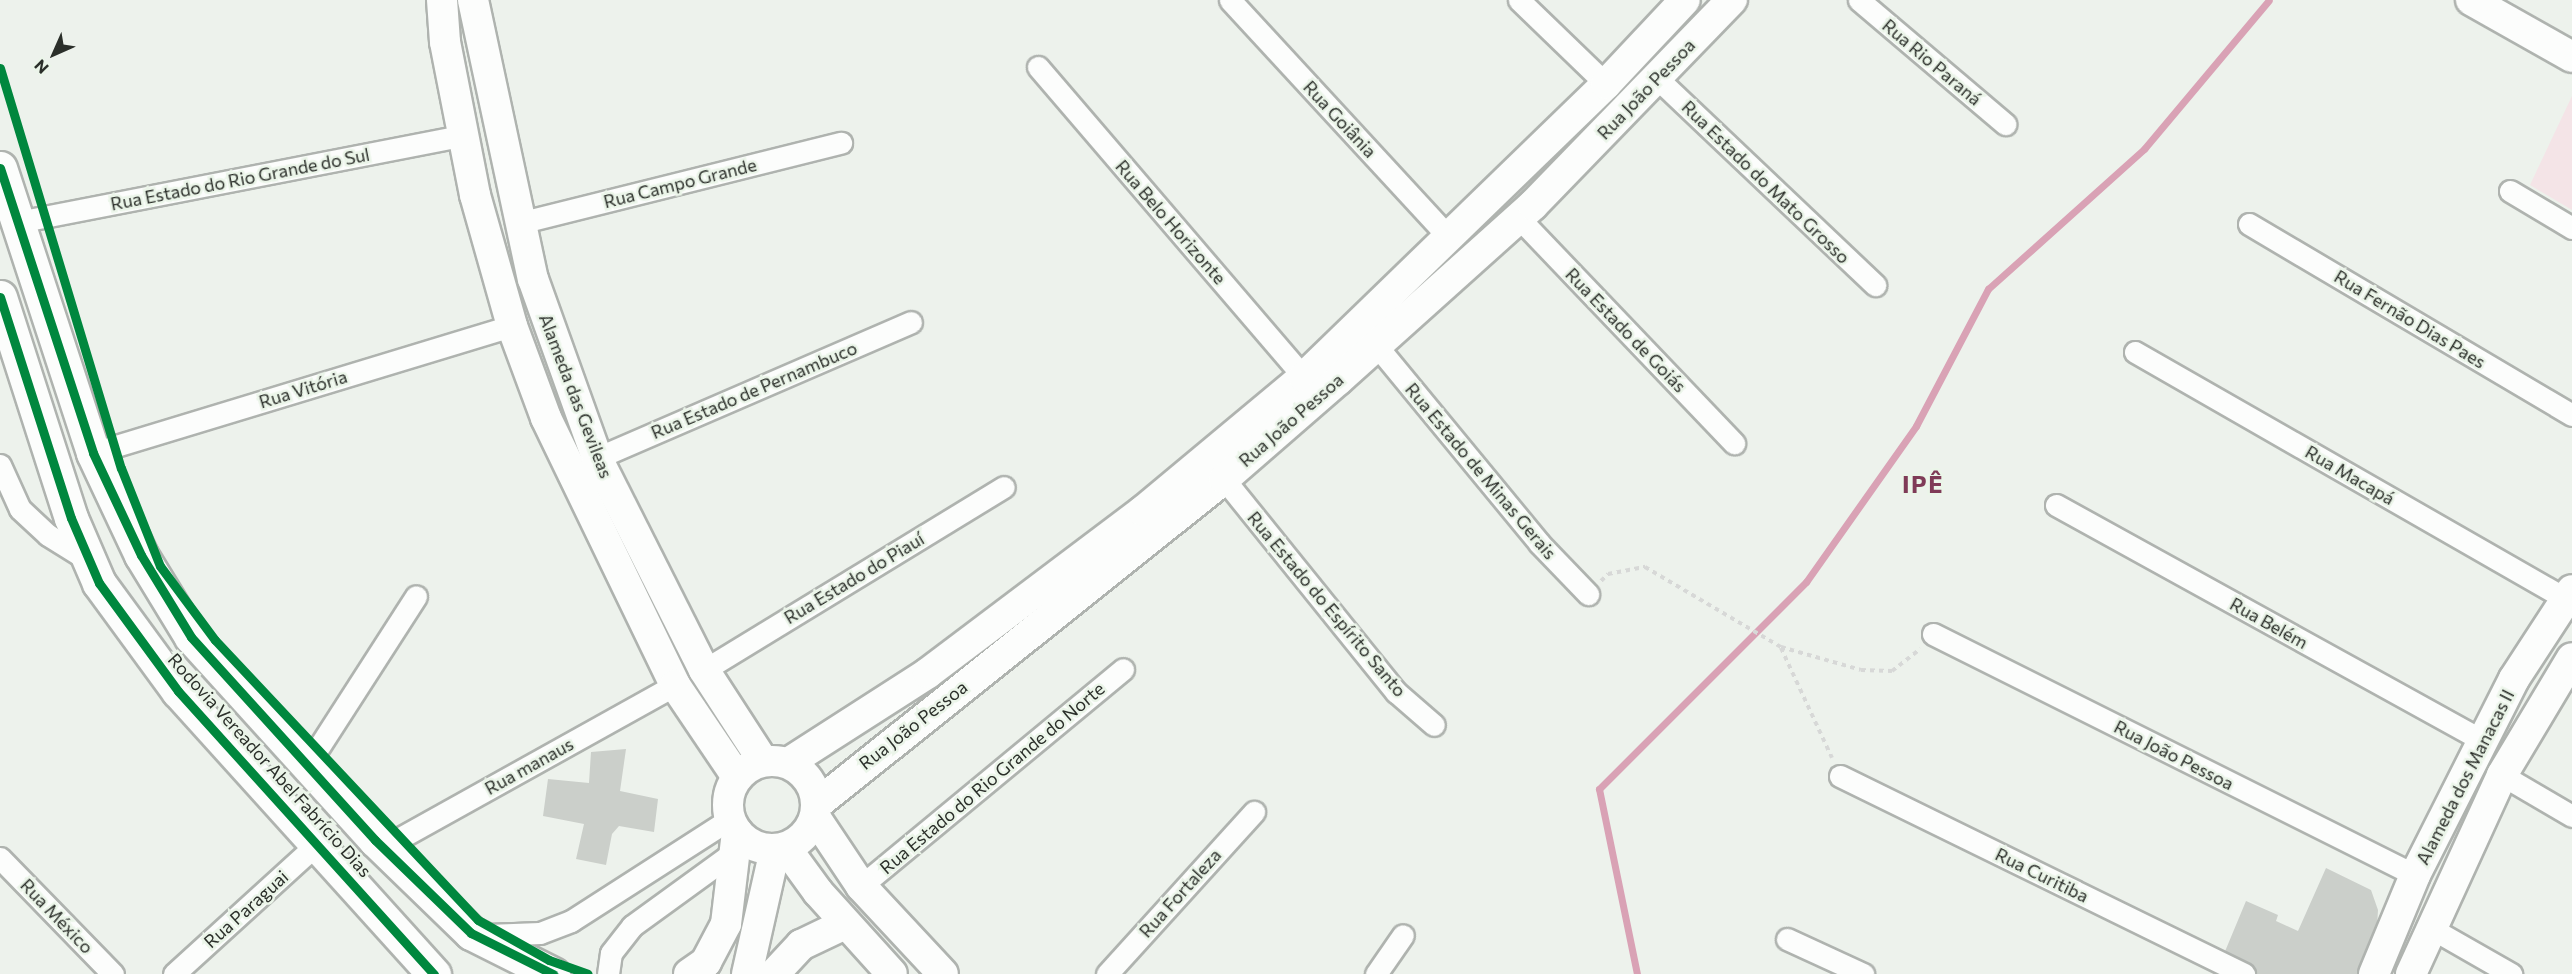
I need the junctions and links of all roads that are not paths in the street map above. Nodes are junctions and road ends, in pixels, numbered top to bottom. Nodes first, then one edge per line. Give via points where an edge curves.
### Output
1 (442, 0) edge
2 (473, 0) edge
3 (1230, 0) edge
4 (1519, 0) edge
5 (1685, 0) edge
6 (1732, 0) edge
7 (1859, 0) edge
8 (2471, 0) edge
9 (2572, 57) edge
10 (1038, 67) dead end
11 (1657, 78) junction
12 (1606, 84) junction
13 (2005, 124) dead end
14 (462, 136) junction
15 (841, 143) dead end
16 (0, 168) edge
17 (2510, 190) dead end
18 (1518, 218) junction
19 (18, 222) junction
20 (519, 223) junction
21 (2249, 224) dead end
22 (2572, 228) edge
23 (1450, 238) junction
24 (1875, 285) dead end
25 (0, 297) edge
26 (911, 322) dead end
27 (512, 326) junction
28 (1376, 345) junction
29 (2134, 352) dead end
30 (1304, 377) junction
31 (2572, 415) edge
32 (1734, 443) dead end
33 (93, 453) junction
34 (597, 458) junction
35 (0, 465) edge
36 (1224, 479) junction
37 (1004, 487) dead end
38 (2056, 505) dead end
39 (85, 558) junction
40 (1588, 594) road end
41 (2569, 594) edge
42 (416, 596) dead end
43 (1935, 635) road end
44 (2572, 658) edge
45 (1123, 669) dead end
46 (704, 670) junction
47 (675, 685) junction
48 (1434, 725) dead end
49 (2483, 741) junction
50 (776, 762) junction
51 (306, 767) junction
52 (2502, 775) junction
53 (1840, 776) road end
54 (737, 777) junction
55 (816, 811) junction
56 (1254, 812) dead end
57 (2572, 816) edge
58 (734, 834) junction
59 (318, 843) junction
60 (382, 848) junction
61 (780, 849) junction
62 (0, 858) edge
63 (2415, 875) junction
64 (861, 886) junction
65 (846, 924) junction
66 (2429, 927) junction
67 (471, 933) junction
68 (1403, 935) dead end
69 (1787, 939) dead end
70 (113, 974) edge
71 (174, 974) edge
72 (434, 974) edge
73 (553, 974) edge
74 (609, 974) edge
75 (689, 974) edge
76 (747, 974) edge
77 (774, 974) edge
78 (892, 974) edge
79 (943, 974) edge
80 (1107, 974) edge
81 (1376, 974) edge
82 (1863, 974) edge
83 (2244, 974) edge
84 (2374, 974) edge
85 (2411, 974) edge
86 (2511, 974) edge

1 - 14 street, Alameda das Gevileas
2 - 20 street, Alameda das Gevileas
3 - 23 street, Rua Goiânia
4 - 12 street
5 - 12 street, Rua João Pessoa
6 - 11 street, Rua João Pessoa
7 - 13 street, Rua Rio Paraná
8 - 9 street
10 - 30 street, Rua Belo Horizonte
11 - 18 street, Rua João Pessoa
11 - 24 street, Rua Estado do Mato Grosso
12 - 23 street, Rua João Pessoa
14 - 19 street, Rua Estado do Rio Grande do Sul
14 - 27 street, Alameda das Gevileas
15 - 20 street, Rua Campo Grande
16 - 19 main road, Rodovia Vereador Abel Fabrício Dias
17 - 22 street
18 - 28 street, Rua João Pessoa
18 - 32 street, Rua Estado de Goiás
19 - 33 main road, Rodovia Vereador Abel Fabrício Dias
20 - 34 street, Alameda das Gevileas via 548,326
21 - 31 street, Rua Fernão Dias Paes
23 - 30 street, Rua João Pessoa
25 - 39 main road, Rodovia Vereador Abel Fabrício Dias
26 - 34 street, Rua Estado de Pernambuco
27 - 33 street, Rua Vitória
27 - 47 street, Alameda das Gevileas via 546,418
28 - 36 street, Rua João Pessoa
28 - 40 street, Rua Estado de Minas Gerais via 1539,543
29 - 41 street, Rua Macapá
30 - 50 street, Rua João Pessoa via 1143,511 938,666
33 - 51 main road, Rodovia Vereador Abel Fabrício Dias via 141,555 191,637
34 - 46 street, Alameda das Gevileas
35 - 39 street via 20,509 48,535
36 - 48 street, Rua Estado do Espírito Santo via 1396,692
36 - 55 street, Rua João Pessoa
37 - 46 street, Rua Estado do Piauí
38 - 49 street, Rua Belém
39 - 59 main road, Rodovia Vereador Abel Fabrício Dias via 130,630 178,691
41 - 49 street, Alameda dos Manacas II via 2514,679
42 - 51 street
43 - 63 street, Rua João Pessoa
44 - 52 street, Alameda dos Manacas II
45 - 64 street, Rua Estado do Rio Grande do Norte
46 - 50 street, Alameda das Gevileas
47 - 54 street, Alameda das Gevileas
47 - 60 street, Rua manaus
49 - 63 street, Alameda dos Manacas II
50 - 54 street
50 - 55 street, Alameda das Gevileas via 809,780
51 - 60 main road, Rodovia Vereador Abel Fabrício Dias
52 - 57 street
52 - 66 street, Alameda dos Manacas II
53 - 83 street, Rua Curitiba
54 - 58 street via 727,805
55 - 61 street via 799,841
55 - 64 street, Alameda das Gevileas
56 - 80 street, Rua Fortaleza
58 - 61 street via 747,842
58 - 67 street via 571,921 509,938
58 - 74 street via 632,927 611,952
58 - 75 street via 726,924 706,962
59 - 71 street, Rua Paraguai
59 - 72 main road, Rodovia Vereador Abel Fabrício Dias
60 - 67 main road, Rodovia Vereador Abel Fabrício Dias
61 - 65 street
61 - 76 street
62 - 70 street, Rua México
63 - 84 street, Alameda dos Manacas II
64 - 79 street, Alameda das Gevileas
65 - 77 street via 801,945
65 - 78 street
66 - 85 street, Alameda dos Manacas II
66 - 86 street
67 - 73 main road, Rodovia Vereador Abel Fabrício Dias
68 - 81 street
69 - 82 street

